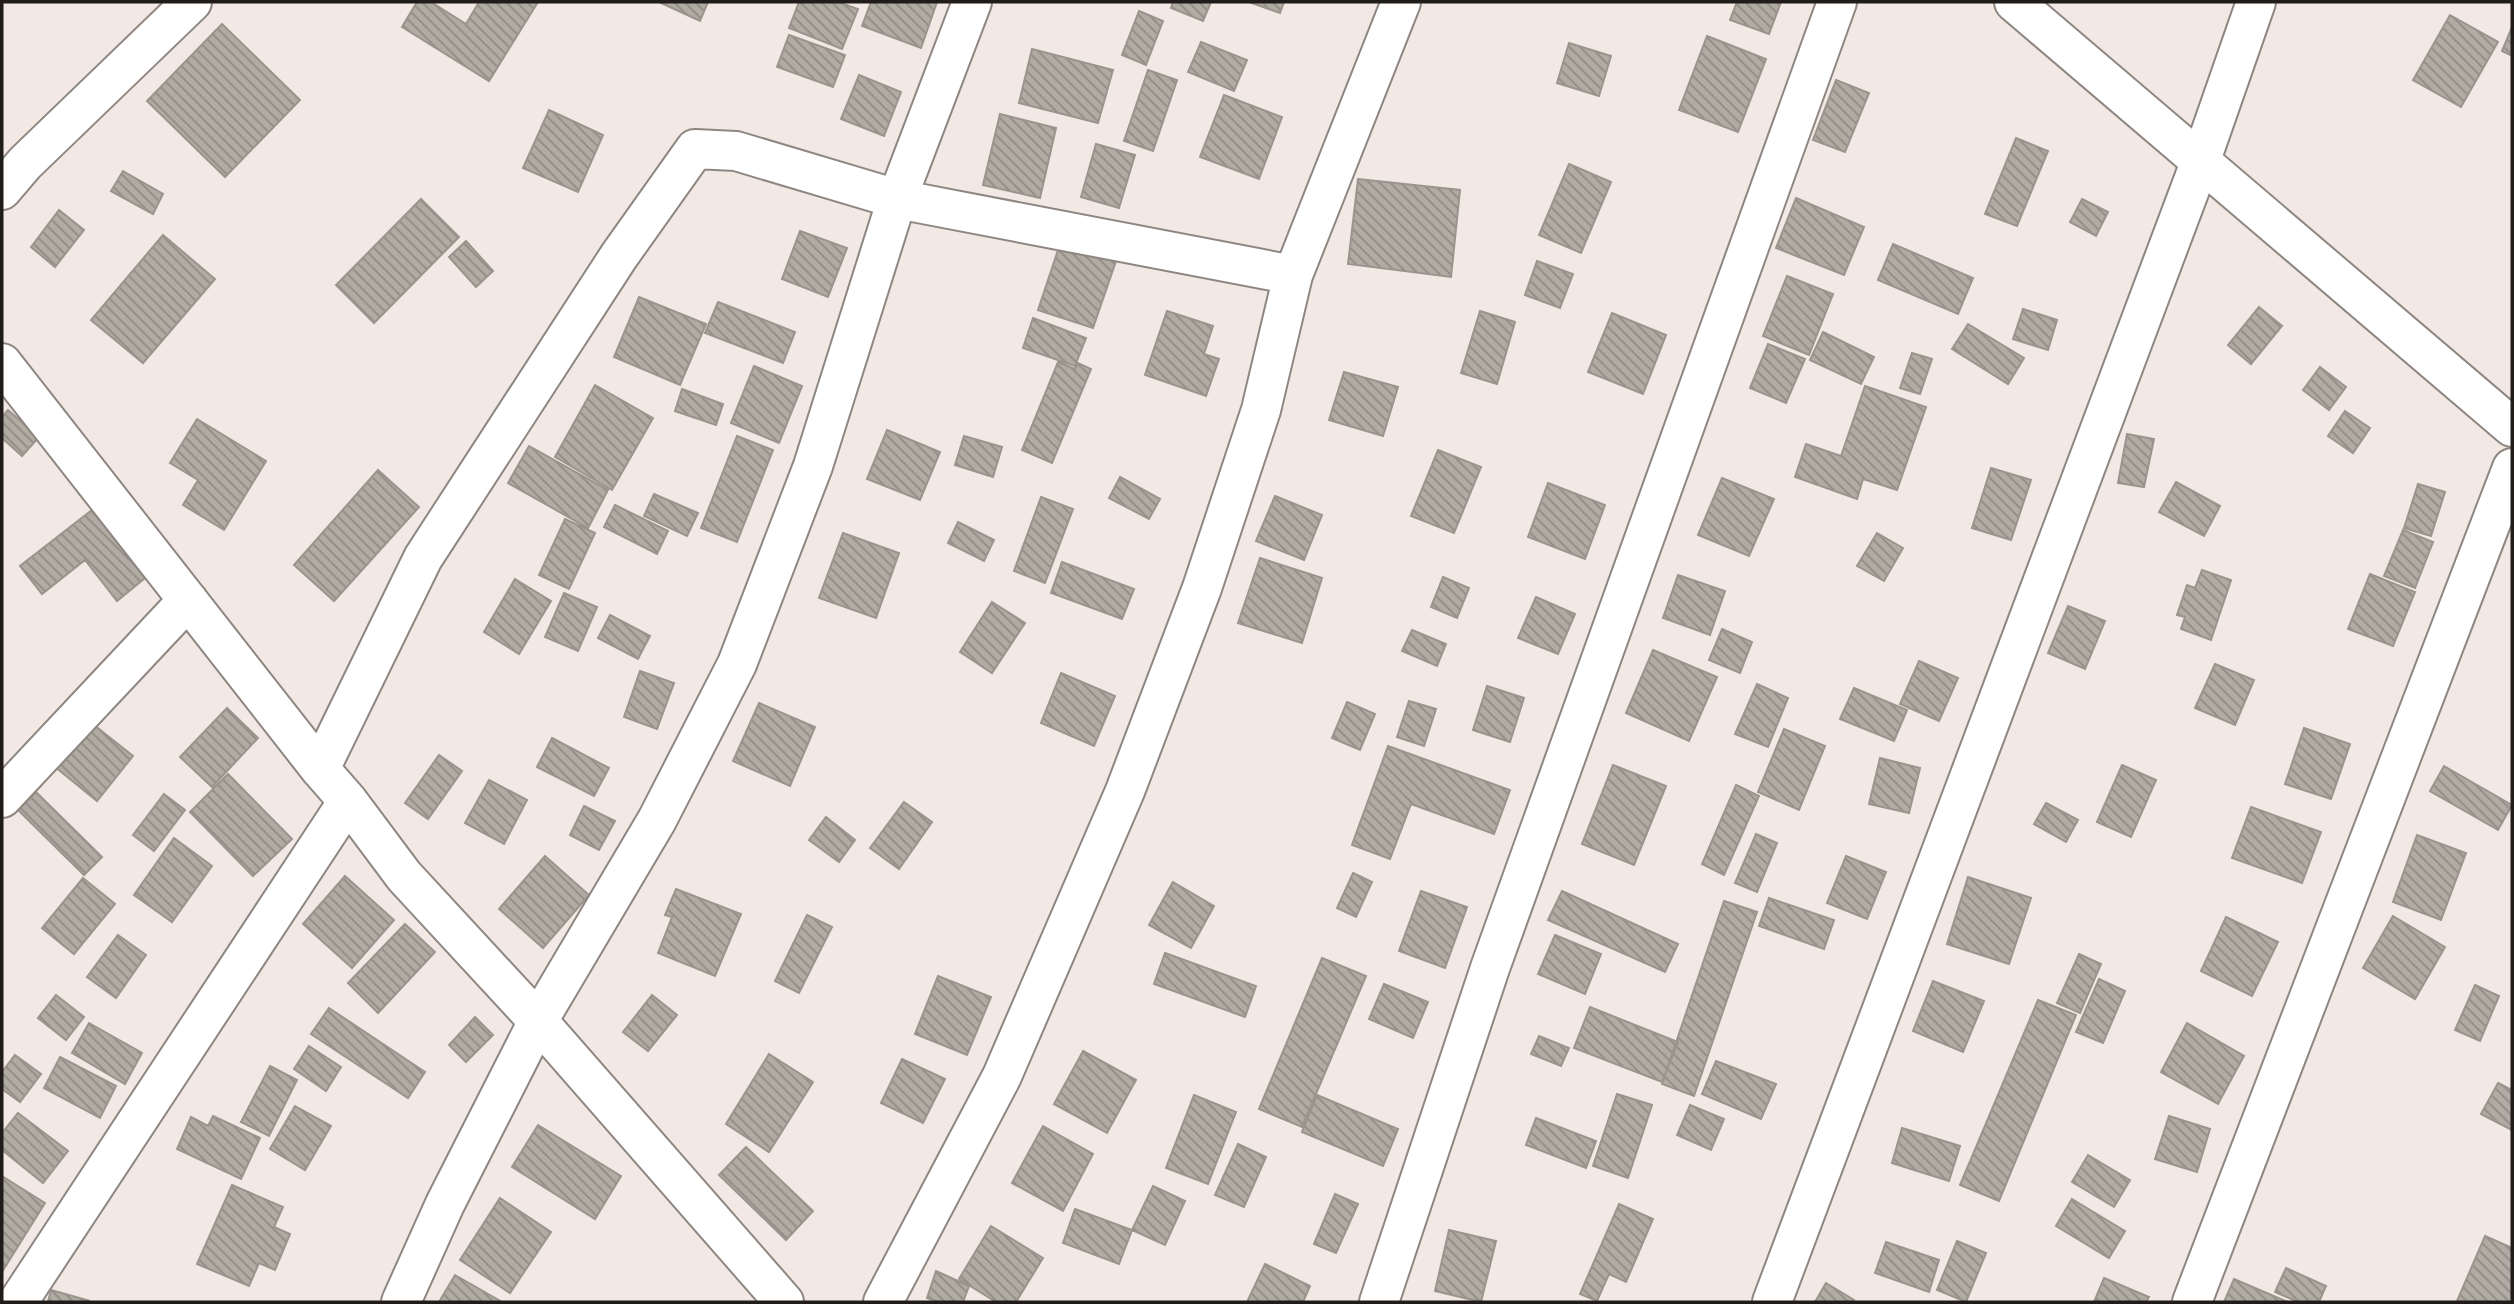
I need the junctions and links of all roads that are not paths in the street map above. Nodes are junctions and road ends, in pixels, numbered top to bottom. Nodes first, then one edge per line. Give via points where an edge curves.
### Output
1 (192, 2) edge
2 (972, 2) edge
3 (1401, 2) edge
4 (1837, 2) edge
5 (2014, 2) edge
6 (2256, 2) edge
7 (2201, 160) junction
8 (9, 165) edge
9 (897, 199) junction
10 (1293, 275) junction
11 (2, 363) edge
12 (2512, 427) edge
13 (2512, 468) edge
14 (188, 600) junction
15 (320, 769) junction
16 (2, 797) edge
17 (348, 801) junction
18 (538, 1021) junction
19 (18, 1302) edge
20 (401, 1302) edge
21 (783, 1302) edge
22 (883, 1302) edge
23 (1379, 1302) edge
24 (1772, 1302) edge
25 (2192, 1302) edge

1 - 8 street
2 - 9 street
3 - 10 street
4 - 23 street via 1490,968
5 - 7 street
6 - 7 street
7 - 12 street
7 - 24 street
9 - 10 street
9 - 15 street via 736,152 695,149 612,267 424,558
9 - 18 street via 813,466 737,664 657,820
10 - 22 street via 1261,410 1207,576 1125,791 1002,1076
11 - 14 street
13 - 25 street
14 - 15 street
14 - 16 street
15 - 17 street
17 - 18 street via 404,876
17 - 19 street
18 - 20 street
18 - 21 street

